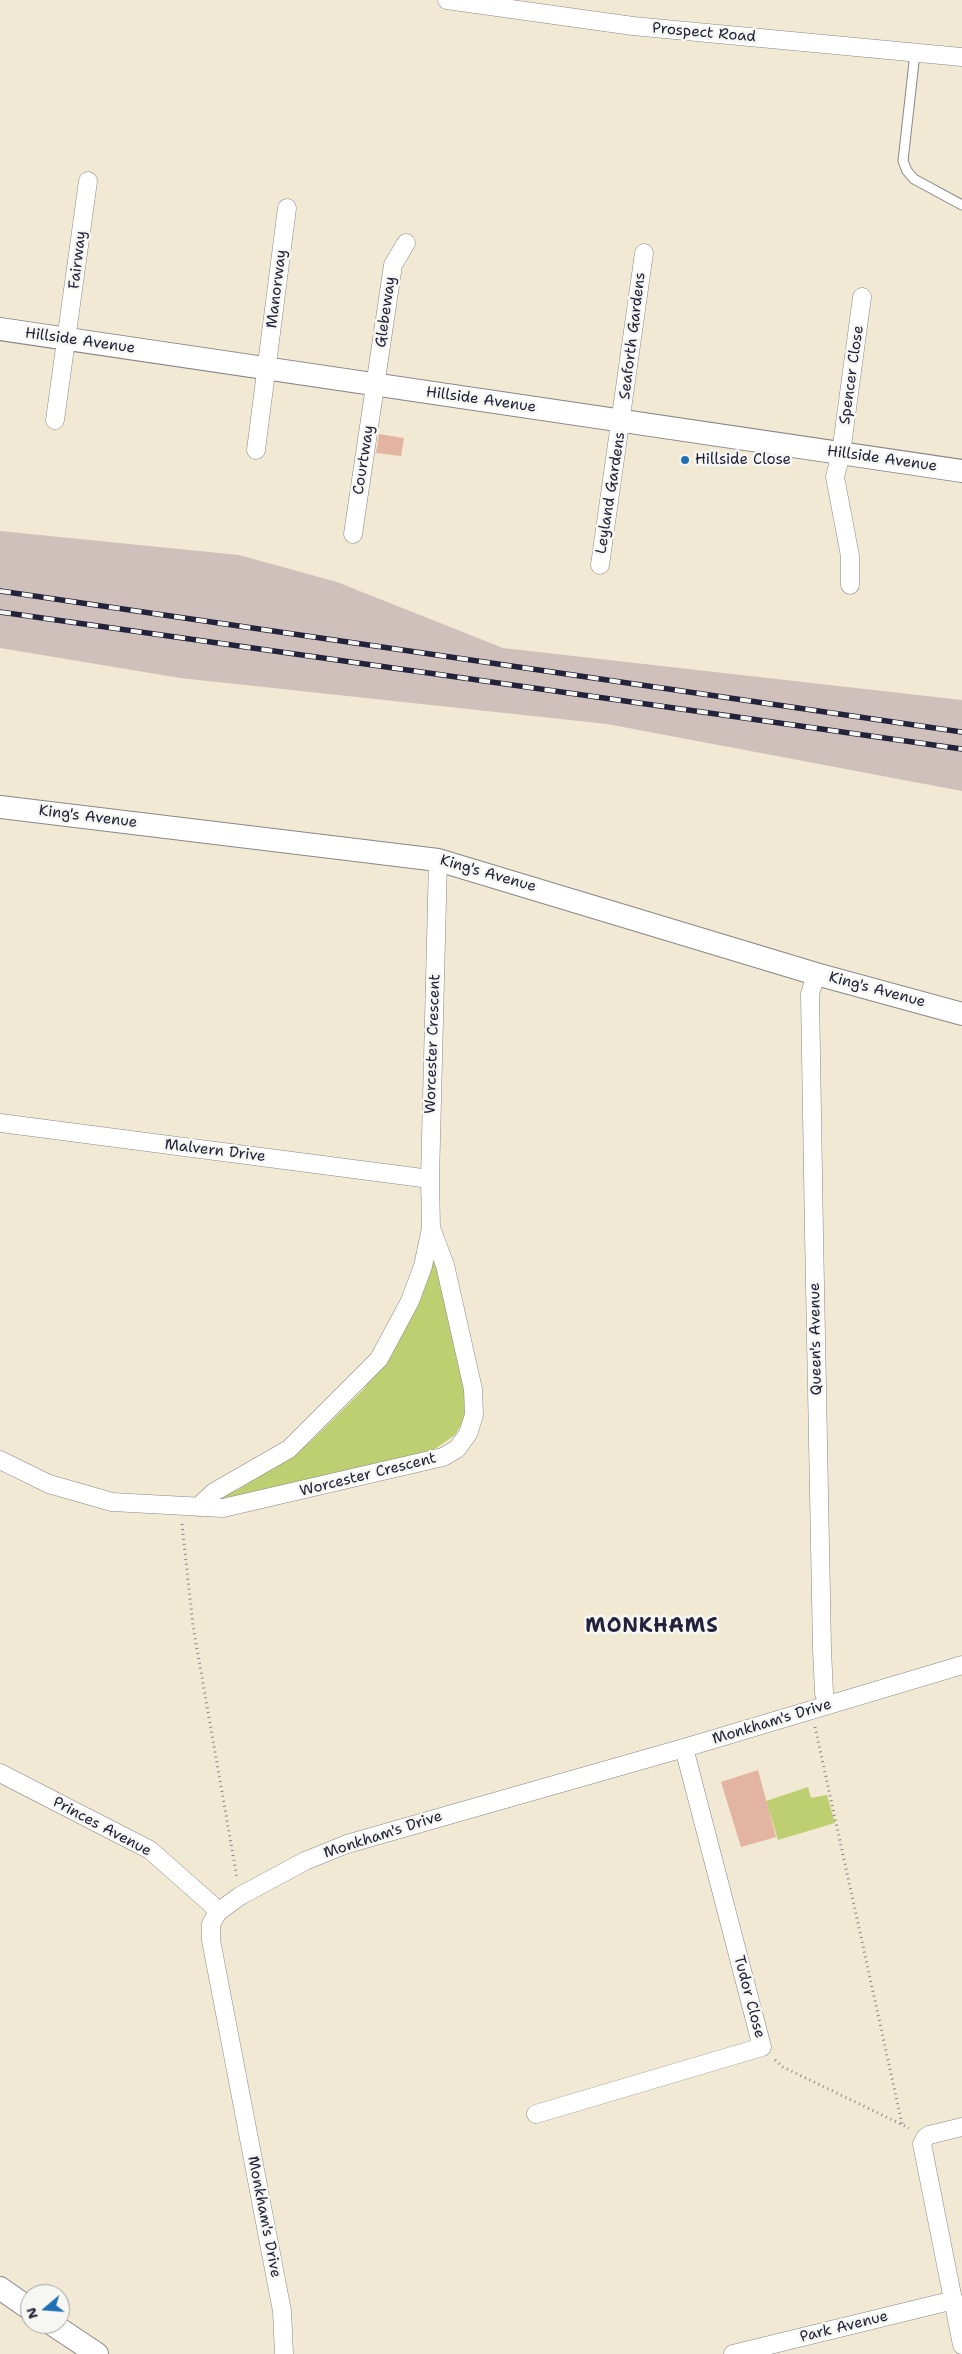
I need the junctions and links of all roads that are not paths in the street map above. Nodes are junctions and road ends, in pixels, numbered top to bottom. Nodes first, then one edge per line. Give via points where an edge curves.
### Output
1 (447, 0) edge
2 (915, 53) junction
3 (962, 57) edge
4 (88, 181) dead end
5 (962, 205) edge
6 (287, 208) dead end
7 (406, 242) dead end
8 (644, 253) dead end
9 (862, 297) dead end
10 (0, 329) edge
11 (67, 339) junction
12 (267, 369) junction
13 (376, 385) junction
14 (55, 420) dead end
15 (622, 420) junction
16 (256, 450) dead end
17 (842, 453) junction
18 (962, 471) edge
19 (353, 534) dead end
20 (600, 565) dead end
21 (850, 586) dead end
22 (0, 807) edge
23 (438, 860) junction
24 (816, 974) junction
25 (962, 1014) edge
26 (0, 1123) edge
27 (430, 1179) junction
28 (431, 1228) junction
29 (0, 1460) edge
30 (198, 1507) junction
31 (962, 1665) edge
32 (819, 1708) junction
33 (684, 1748) junction
34 (0, 1773) edge
35 (218, 1912) junction
36 (536, 2114) dead end
37 (962, 2127) edge
38 (0, 2288) edge
39 (954, 2300) junction
40 (20, 2302) edge
41 (67, 2334) edge
42 (962, 2345) edge
43 (97, 2354) edge
44 (284, 2354) edge
45 (733, 2354) edge

1 - 2 street, Prospect Road via 633,26
2 - 3 street, Prospect Road
2 - 5 lane via 903,161 914,178
4 - 11 street, Fairway
6 - 12 street, Manorway
7 - 13 street, Glebeway via 393,265
8 - 15 street, Seaforth Gardens
9 - 17 street, Spencer Close
10 - 11 street, Hillside Avenue
11 - 12 street, Hillside Avenue
11 - 14 street, Fairway
12 - 13 street, Hillside Avenue
12 - 16 street, Manorway
13 - 15 street, Hillside Avenue
13 - 19 street, Courtway
15 - 17 street, Hillside Avenue
15 - 20 street, Leyland Gardens
17 - 18 street, Hillside Avenue
17 - 21 street via 835,477 850,556
22 - 23 street, King's Avenue
23 - 24 street, King's Avenue
23 - 27 street, Worcester Crescent
24 - 25 street, King's Avenue
24 - 32 street, Queen's Avenue via 810,994 824,1693
26 - 27 street, Malvern Drive
27 - 28 street, Worcester Crescent
28 - 30 street, Worcester Crescent via 423,1266 410,1301 379,1358 289,1449 214,1492
28 - 30 street, Worcester Crescent via 445,1265 473,1389 474,1415 468,1434 457,1449 443,1457 414,1465 266,1499 223,1508
29 - 30 street, Worcester Crescent via 49,1484 112,1502
31 - 32 street, Monkham's Drive
32 - 33 street, Monkham's Drive
33 - 35 street, Monkham's Drive via 347,1844 305,1861 240,1896
33 - 36 street, Tudor Close via 762,2047
34 - 35 street, Princes Avenue via 150,1850
35 - 44 street, Monkham's Drive via 210,1940 282,2312
37 - 39 street via 925,2138 922,2144
38 - 40 street
39 - 42 street
39 - 45 street, Park Avenue
41 - 43 street

